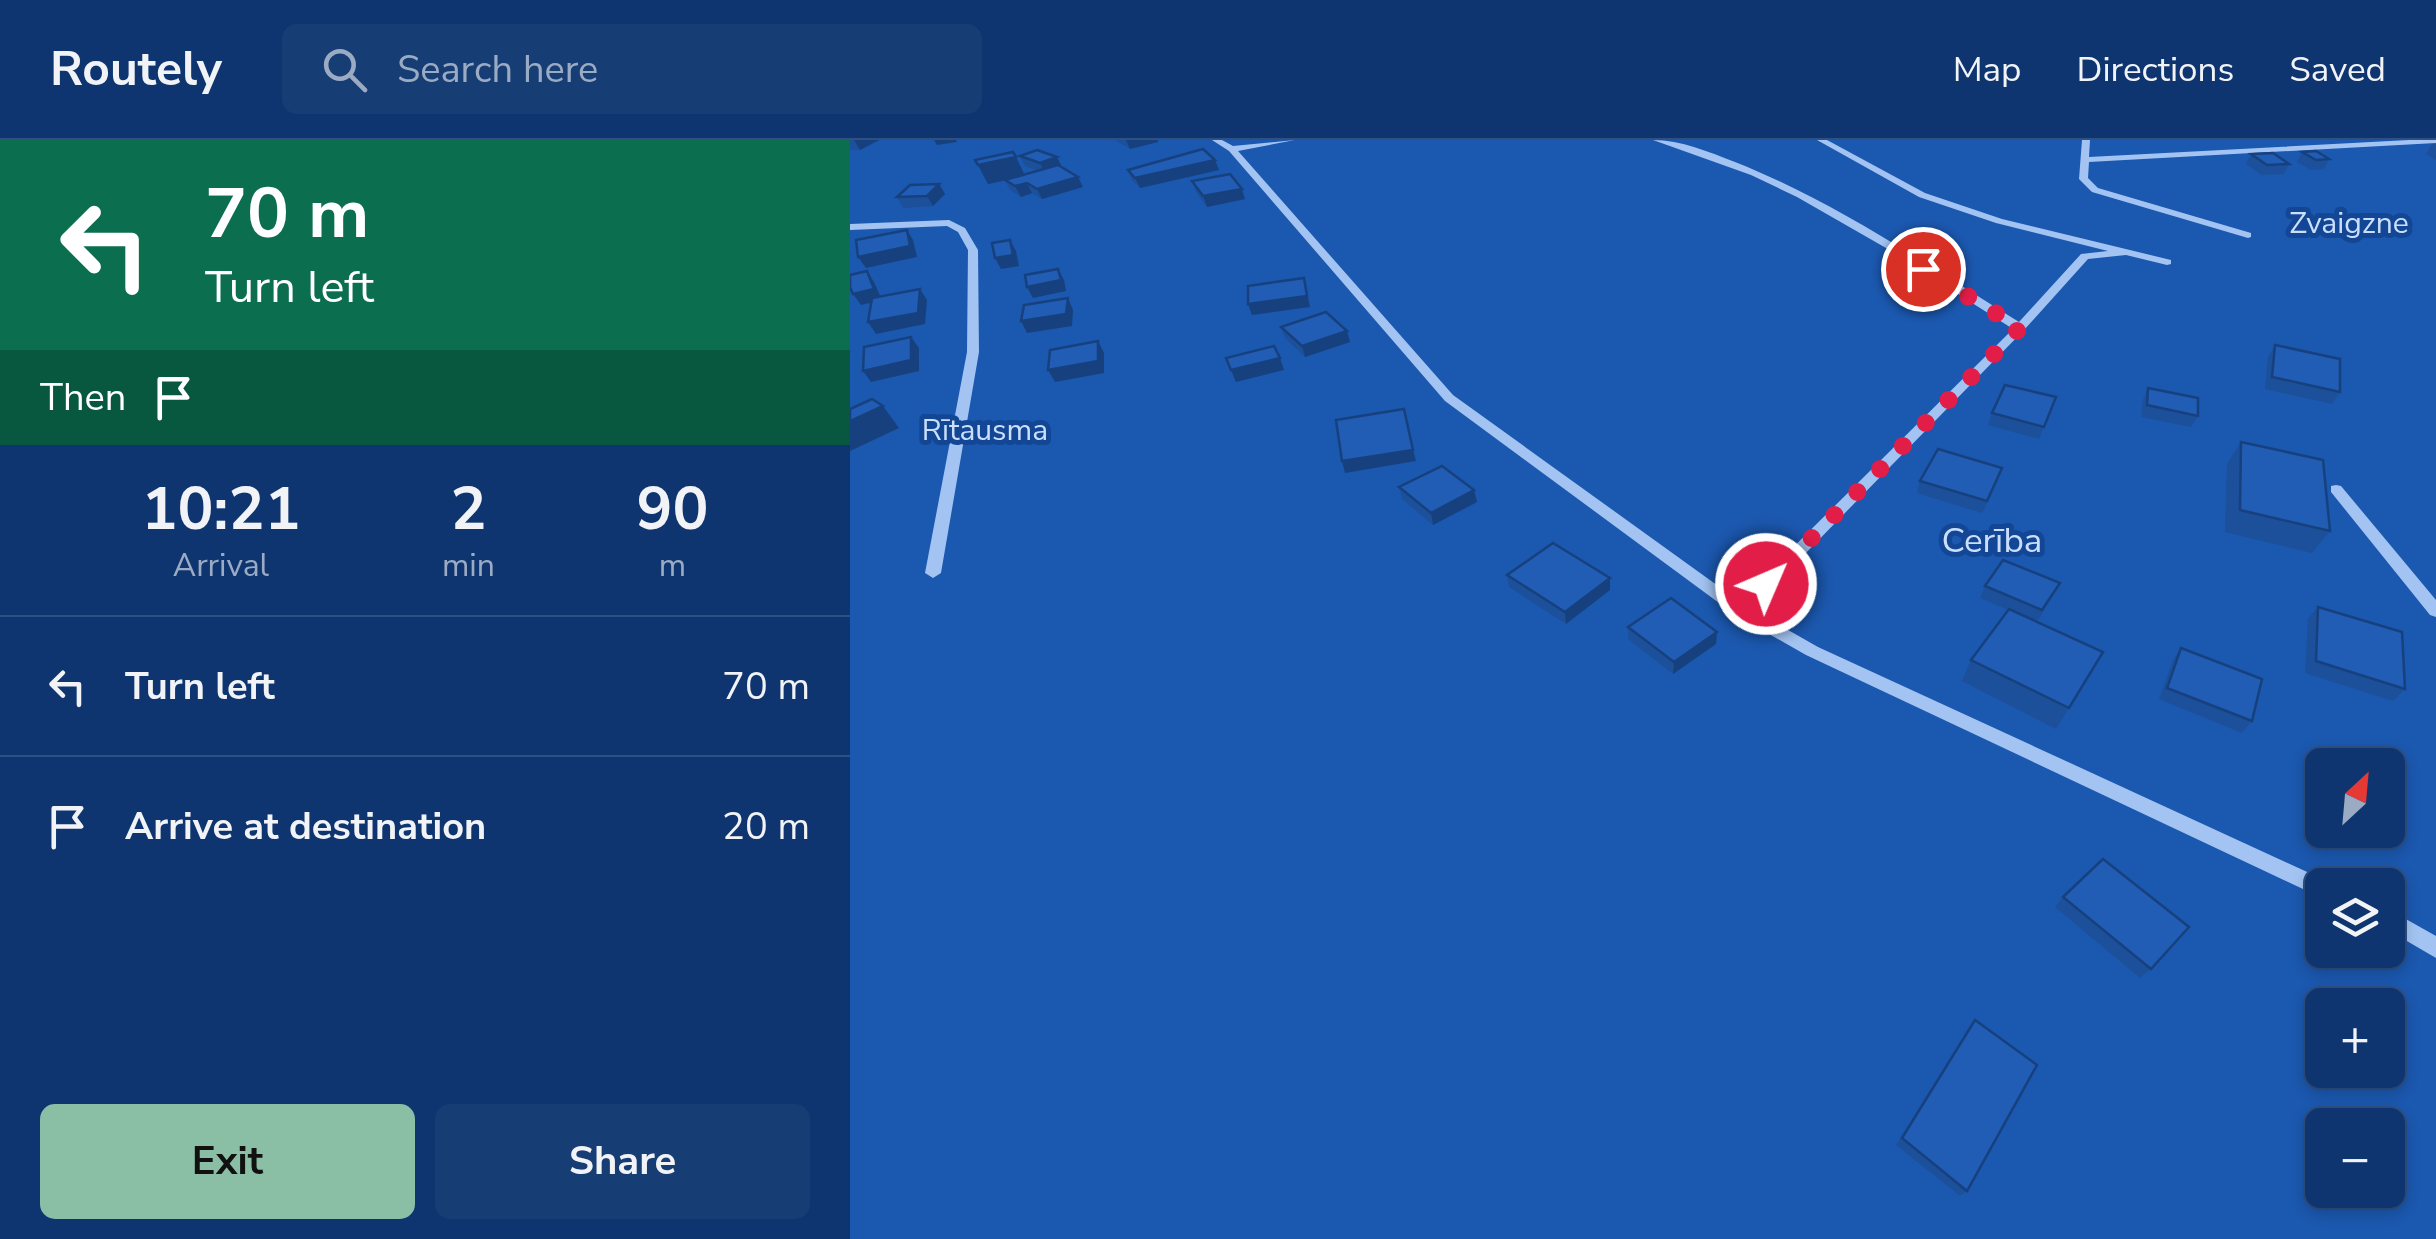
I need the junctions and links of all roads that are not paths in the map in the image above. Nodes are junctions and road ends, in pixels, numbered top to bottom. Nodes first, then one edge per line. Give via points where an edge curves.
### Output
1 (1216, 140) edge
2 (1291, 140) edge
3 (1657, 140) edge
4 (1820, 140) edge
5 (2086, 140) edge
6 (2436, 141) edge
7 (1232, 149) junction
8 (2087, 160) junction
9 (850, 227) edge
10 (2248, 235) dead end
11 (2128, 252) junction
12 (2167, 262) dead end
13 (2020, 328) junction
14 (2336, 489) dead end
15 (934, 573) dead end
16 (1740, 610) junction
17 (2436, 612) edge
18 (2305, 881) edge
19 (2405, 929) edge
20 (2436, 948) edge

1 - 7 lane
2 - 7 lane
3 - 13 lane via 1794,189
4 - 11 lane via 1922,196
5 - 8 lane
6 - 8 lane
7 - 16 lane via 1449,398
8 - 10 lane via 2083,179 2095,190
9 - 15 lane via 949,223 962,230 973,250 973,352
11 - 12 lane
11 - 13 lane via 2085,256
13 - 16 lane
14 - 17 lane
16 - 18 lane
19 - 20 lane

